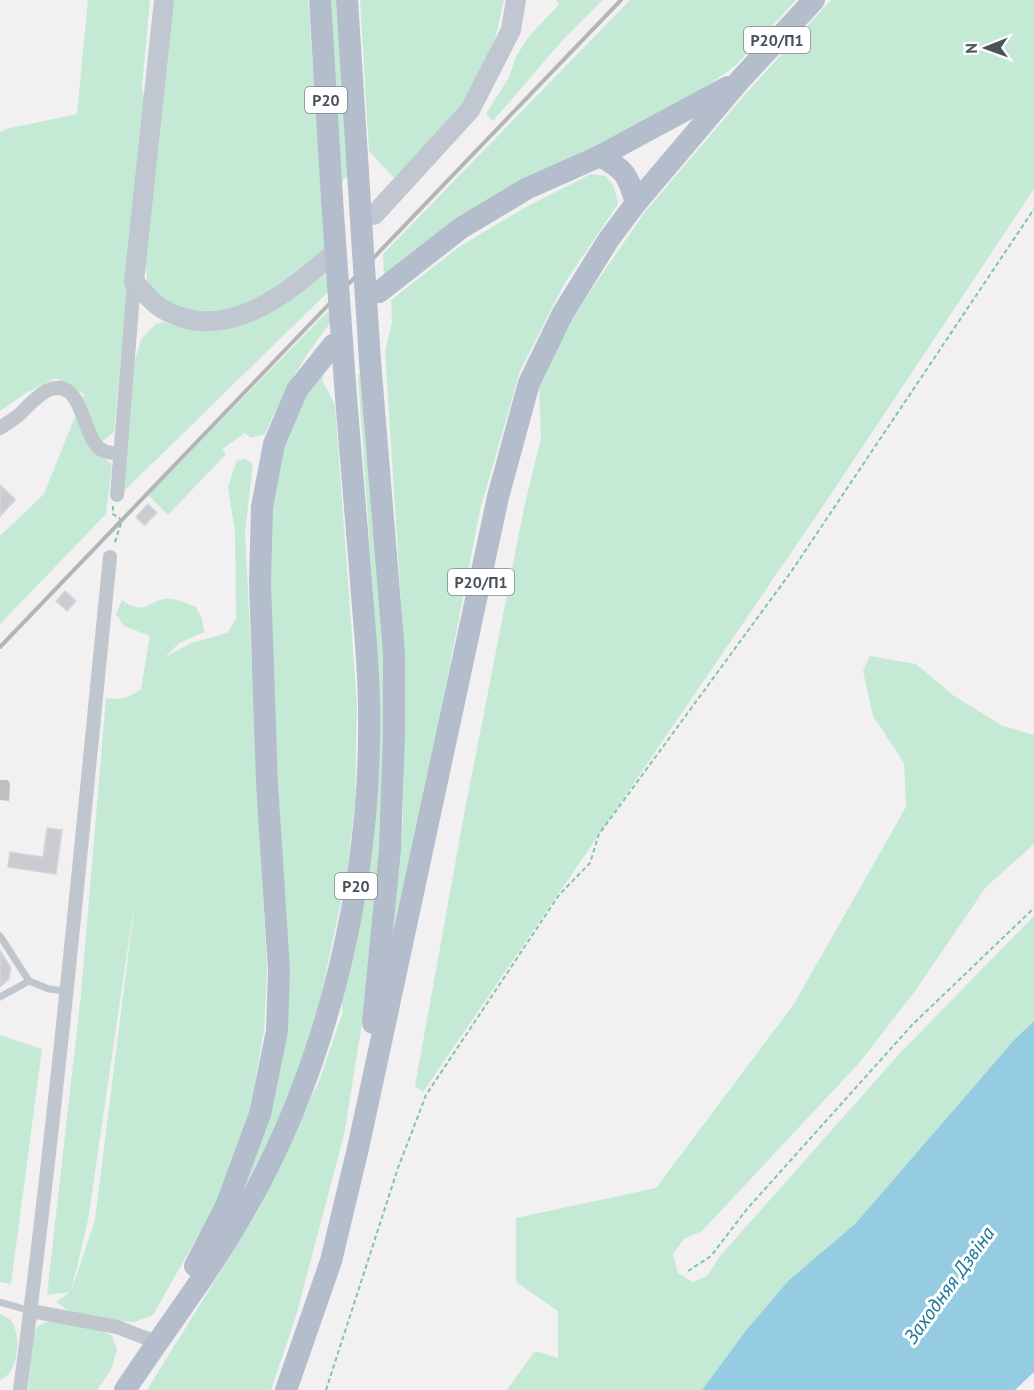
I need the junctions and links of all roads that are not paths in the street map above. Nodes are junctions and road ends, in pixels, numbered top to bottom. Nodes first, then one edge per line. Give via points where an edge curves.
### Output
1 (164, 0) edge
2 (320, 0) edge
3 (347, 0) edge
4 (516, 0) edge
5 (814, 0) edge
6 (740, 80) junction
7 (600, 156) junction
8 (636, 203) junction
9 (374, 215) dead end
10 (327, 259) dead end
11 (134, 282) junction
12 (379, 292) dead end
13 (333, 345) dead end
14 (0, 428) edge
15 (120, 453) junction
16 (117, 495) road end
17 (110, 556) road end
18 (0, 936) edge
19 (29, 981) junction
20 (66, 992) junction
21 (0, 997) edge
22 (359, 1144) junction
23 (0, 1302) edge
24 (30, 1311) junction
25 (156, 1342) junction
26 (20, 1390) edge
27 (125, 1390) edge
28 (286, 1390) edge

1 - 11 street
2 - 25 main road, Р20, bridge via 369,709 368,792 360,862 345,945 321,1032 279,1143 224,1246
3 - 22 main road, Р20, bridge via 394,653 390,849
4 - 9 street via 511,30 470,110
5 - 6 main road, Р20/П1
6 - 7 main road, Р20/П1
6 - 8 main road, Р20/П1
7 - 8 main road via 618,166 629,180
7 - 12 main road, Р20/П1 via 526,189 461,228
8 - 22 main road, Р20/П1 via 563,313 530,383 498,496
10 - 11 street via 293,288 253,312 230,319 179,317 159,307
11 - 15 street
13 - 25 main road via 297,390 274,444 262,507 260,582 279,970 277,1031 260,1114 226,1206
14 - 15 street via 49,390 64,388 73,394 97,446 108,453
15 - 16 street
17 - 20 street
18 - 19 lane
19 - 20 lane
19 - 21 lane
20 - 24 street
22 - 28 main road, Р20 via 331,1261
23 - 24 lane
24 - 25 street via 117,1327
24 - 26 street
25 - 27 main road, Р20

